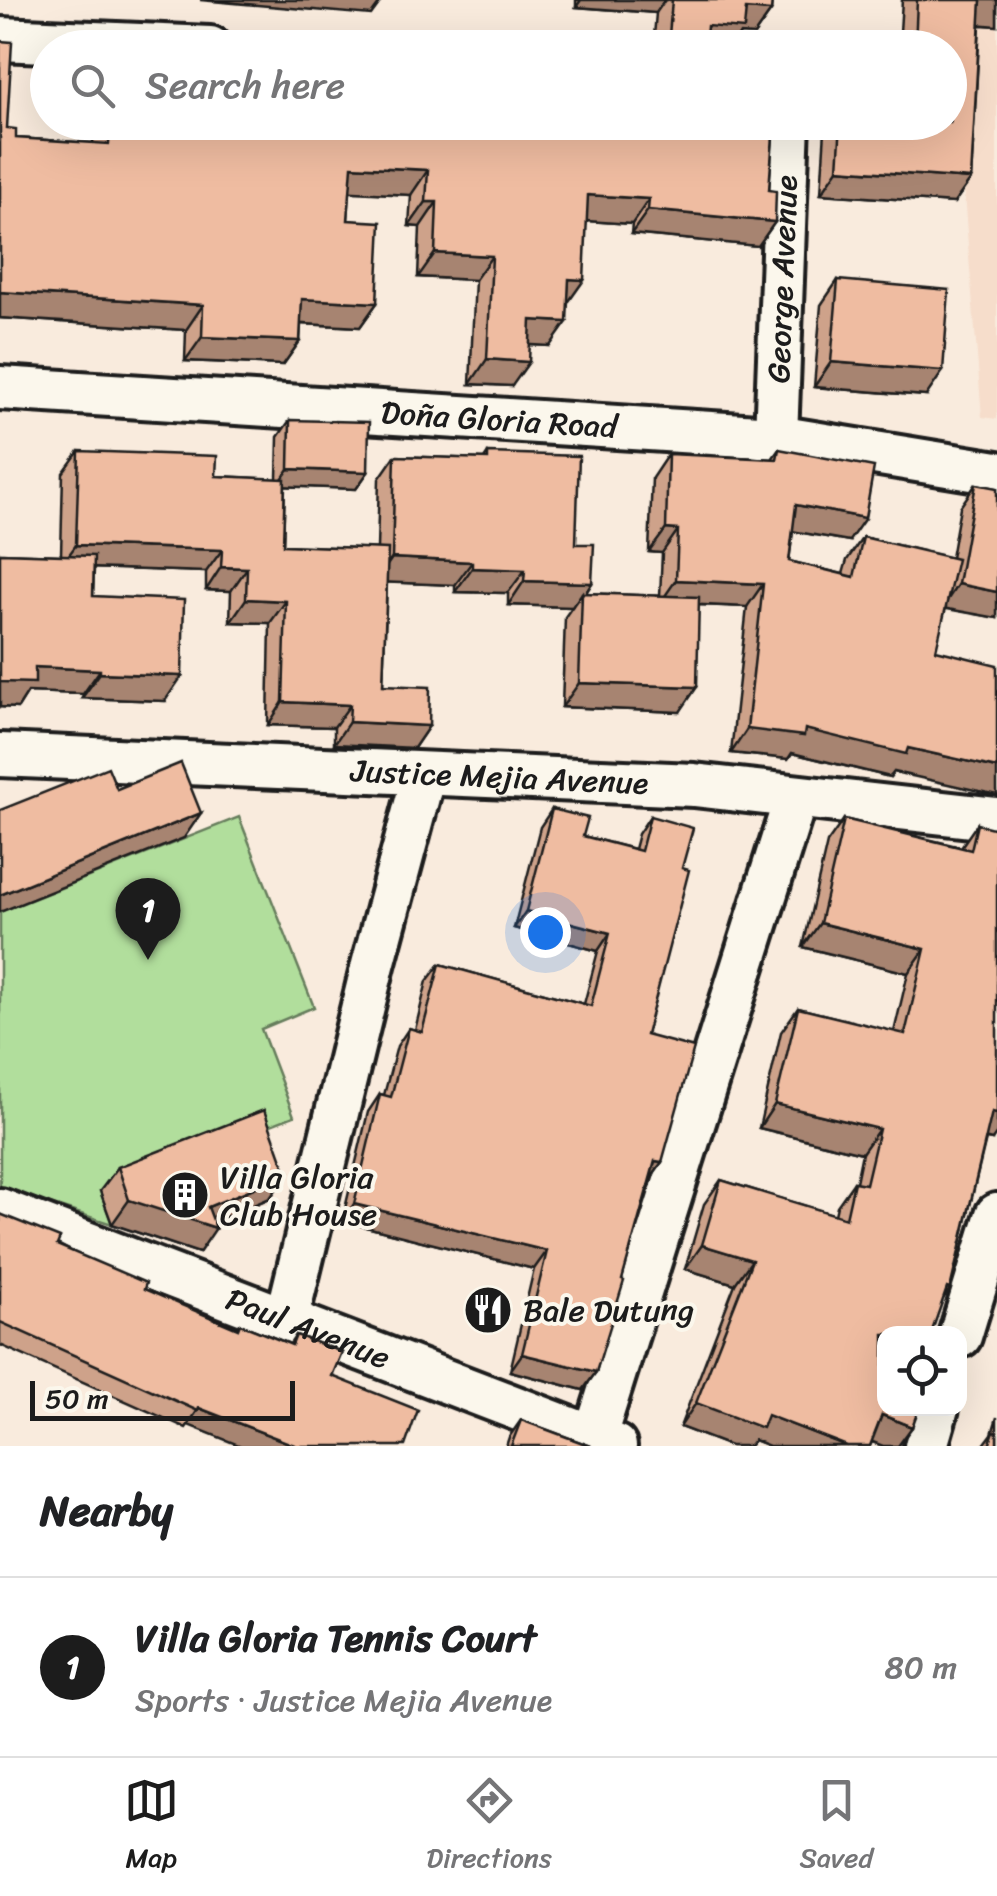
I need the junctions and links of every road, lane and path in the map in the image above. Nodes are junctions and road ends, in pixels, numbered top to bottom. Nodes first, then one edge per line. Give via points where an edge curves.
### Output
1 (0, 39) edge
2 (30, 40) edge
3 (787, 140) edge
4 (0, 388) edge
5 (776, 437) junction
6 (997, 473) edge
7 (0, 755) edge
8 (424, 774) junction
9 (796, 797) junction
10 (997, 819) edge
11 (0, 1210) edge
12 (997, 1215) edge
13 (286, 1318) junction
14 (963, 1326) edge
15 (935, 1416) edge
16 (604, 1442) edge
17 (926, 1446) edge

1 - 2 street
3 - 5 street, George Avenue
4 - 5 street, Doña Gloria Road
5 - 6 street, Doña Gloria Road
7 - 8 street, Justice Mejia Avenue
8 - 9 street, Justice Mejia Avenue via 694,785
8 - 13 street
9 - 10 street, Justice Mejia Avenue
9 - 16 street
11 - 13 street, Paul Avenue
12 - 14 street
13 - 16 street, Paul Avenue
15 - 17 street

